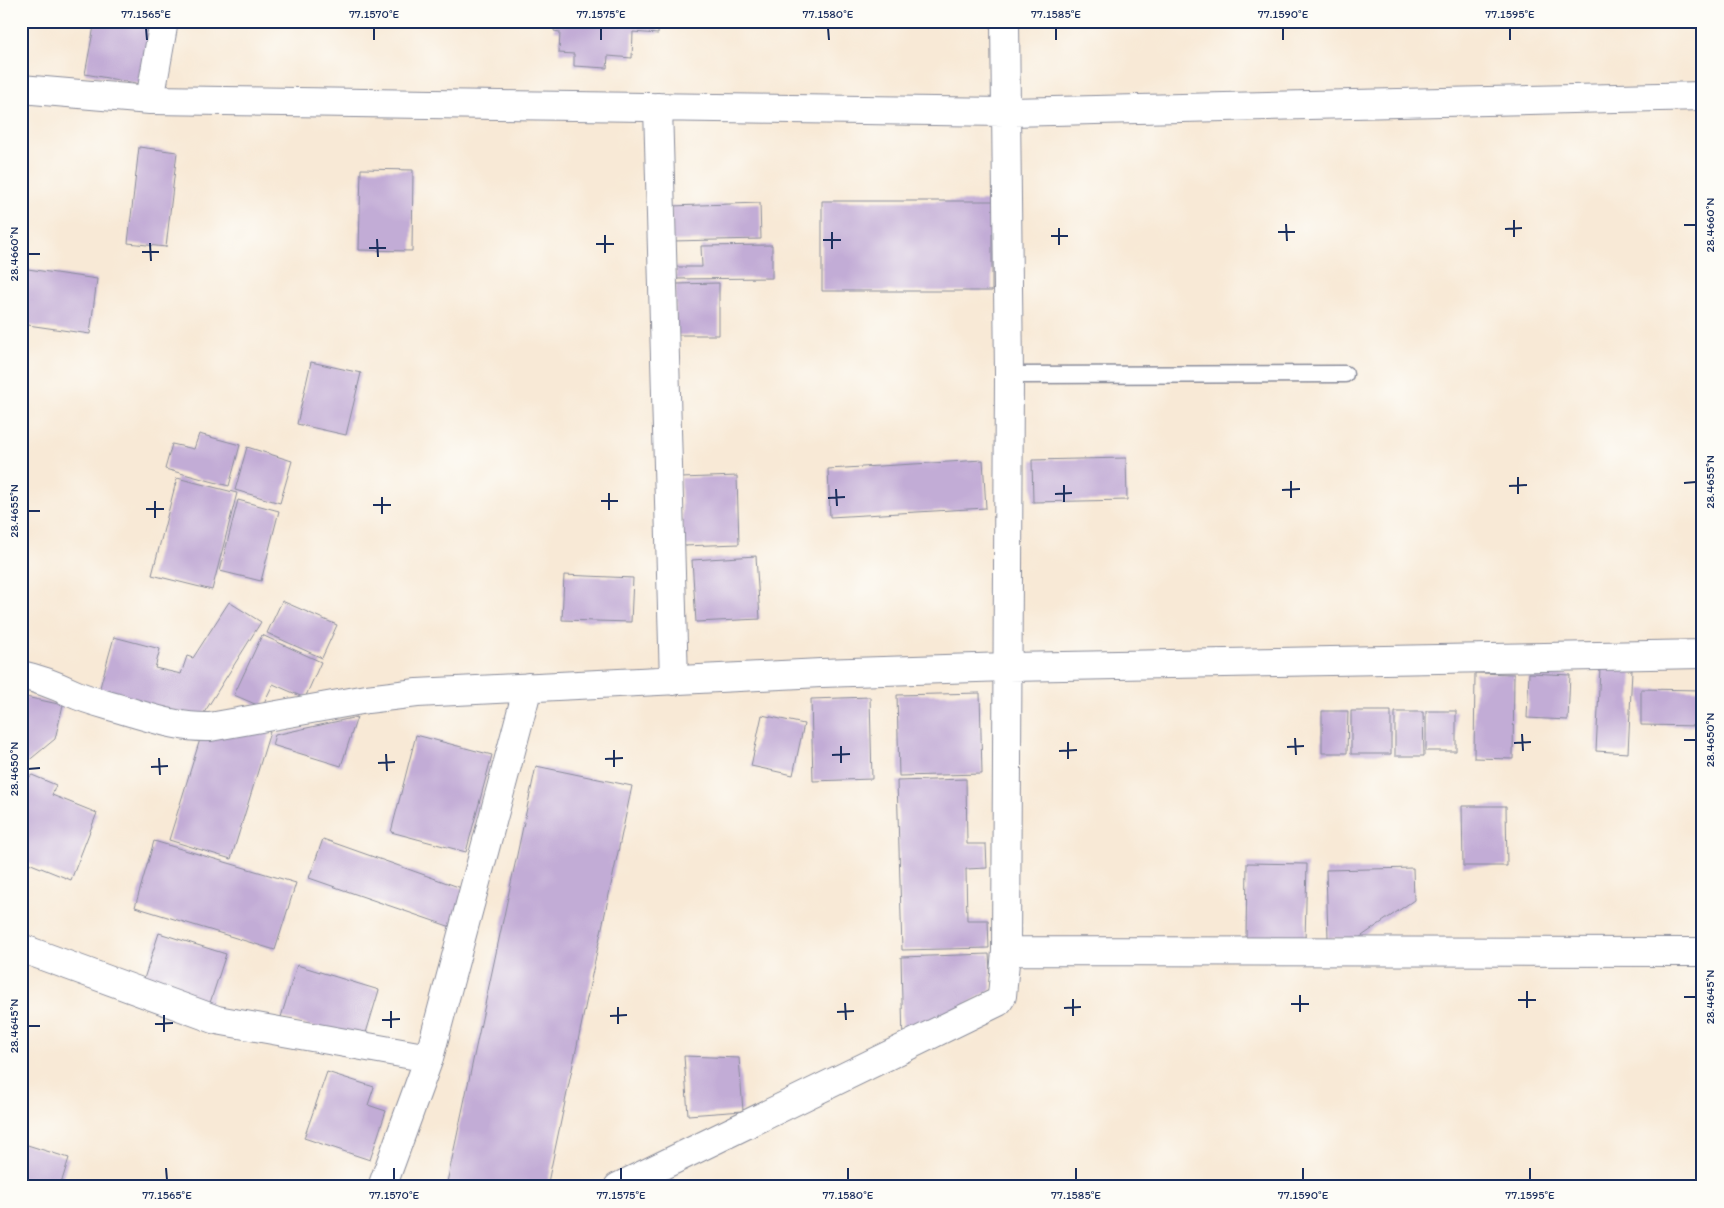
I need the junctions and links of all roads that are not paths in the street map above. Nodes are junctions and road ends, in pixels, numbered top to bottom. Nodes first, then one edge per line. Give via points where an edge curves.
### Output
1 (164, 21) edge
2 (1005, 21) edge
3 (21, 89) edge
4 (1703, 96) edge
5 (150, 100) junction
6 (658, 107) junction
7 (1005, 112) junction
8 (1345, 374) dead end
9 (1009, 375) junction
10 (1703, 654) edge
11 (1007, 667) junction
12 (21, 675) edge
13 (674, 681) junction
14 (528, 687) junction
15 (21, 948) edge
16 (1006, 951) junction
17 (1703, 952) edge
18 (429, 1058) junction
19 (382, 1187) edge
20 (618, 1187) edge

1 - 5 street
2 - 7 street
3 - 5 street
4 - 7 street
5 - 6 street
6 - 7 street
6 - 13 street
7 - 9 street
8 - 9 lane
9 - 11 street
10 - 11 street
11 - 13 street via 821,672
11 - 16 street
12 - 14 street via 103,704 194,728 407,695
13 - 14 street
14 - 18 street
15 - 18 street via 216,1020
16 - 17 street
16 - 20 street via 1002,996 998,1002
18 - 19 street

